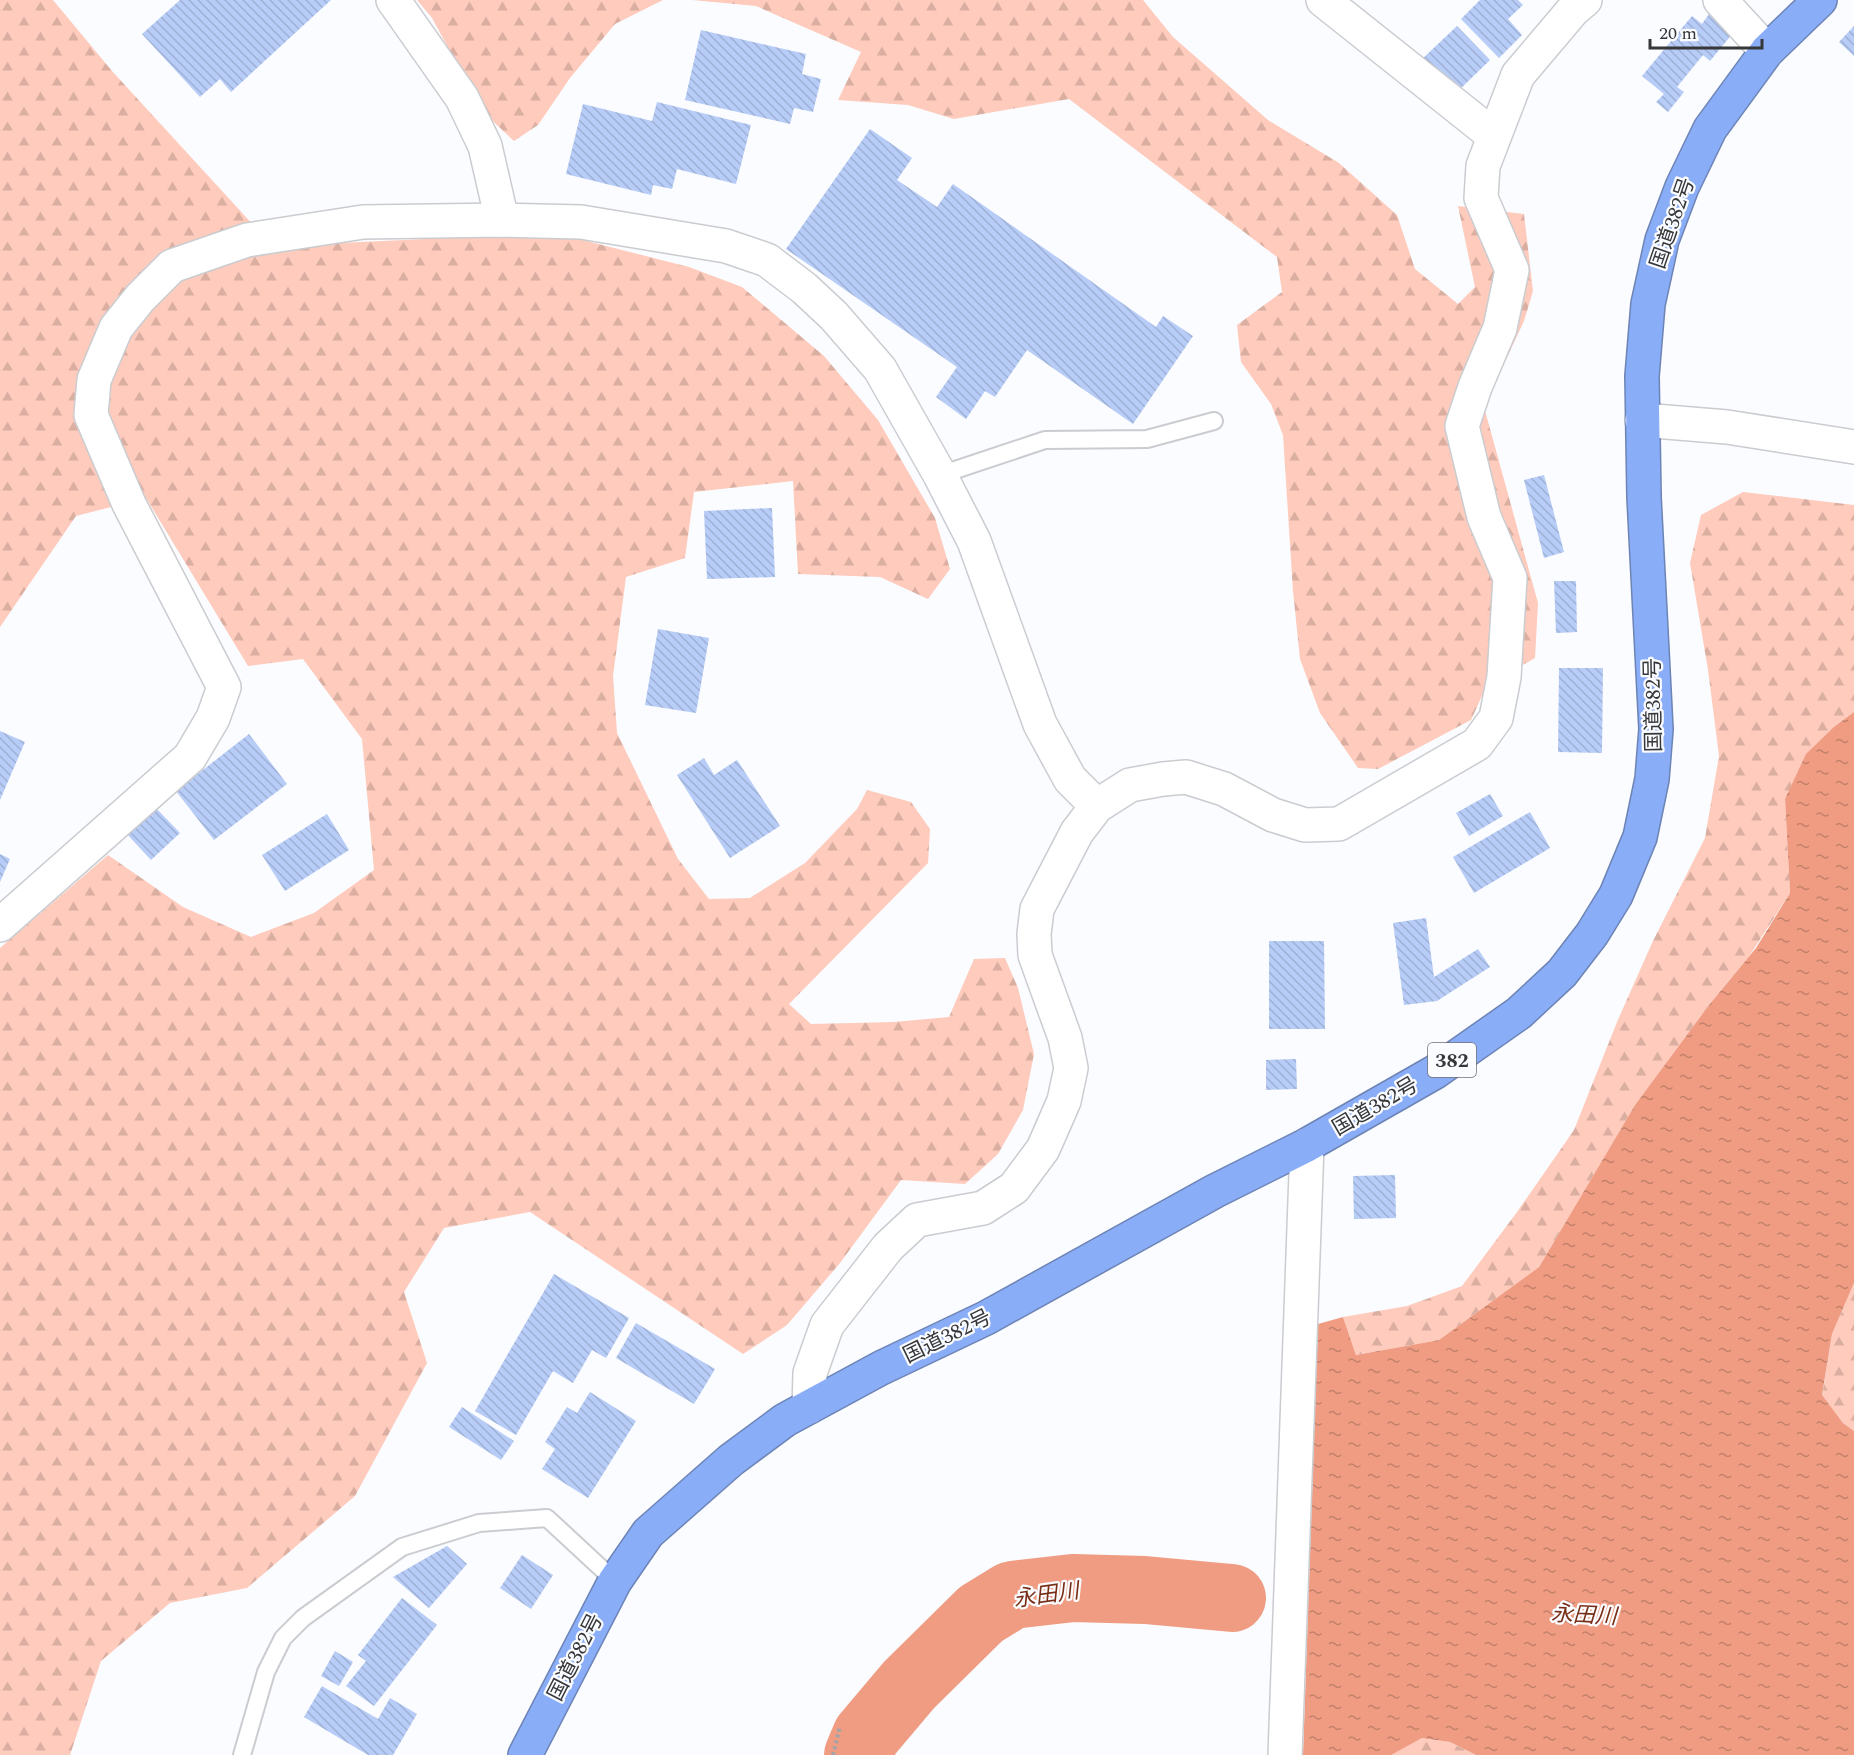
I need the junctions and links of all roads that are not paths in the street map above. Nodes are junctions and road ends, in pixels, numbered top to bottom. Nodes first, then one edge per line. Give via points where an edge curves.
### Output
1 (393, 0) edge
2 (1323, 0) edge
3 (1585, 0) edge
4 (1720, 0) edge
5 (1820, 0) edge
6 (1767, 51) junction
7 (1494, 136) junction
8 (502, 220) junction
9 (1642, 420) junction
10 (1214, 421) dead end
11 (1854, 447) edge
12 (940, 475) junction
13 (1097, 806) junction
14 (0, 925) edge
15 (1306, 1145) junction
16 (809, 1407) junction
17 (615, 1581) junction
18 (242, 1755) edge
19 (525, 1755) edge
20 (1285, 1755) edge

1 - 8 street via 462,98 485,146
2 - 7 street
3 - 7 street via 1518,75
4 - 6 street
5 - 6 highway, 国道382号 / 382
6 - 9 highway, 国道382号 / 382 via 1710,129 1662,240 1648,304
7 - 13 street via 1483,166 1481,198 1512,270 1500,328 1462,426 1484,517 1510,578 1504,677 1496,718 1477,744 1339,824 1305,825 1273,815 1224,789 1186,777 1130,785
8 - 12 street via 581,222 726,246 767,260 834,316 880,369
8 - 14 street via 363,222 247,240 172,266 116,328 94,380 91,416 129,504 224,687 213,718 190,756
9 - 11 street via 1727,427
9 - 15 highway, 国道382号 / 382 via 1656,729 1652,779 1640,837 1616,896 1562,972 1519,1013 1435,1072
10 - 12 lane via 1147,439 1045,440
12 - 13 street via 974,541 1040,724 1070,779
13 - 16 street via 1077,832 1037,909 1035,955 1065,1038 1071,1068 1064,1101 1043,1149 1014,1188 982,1208 917,1220 888,1247 827,1325 810,1373
15 - 16 highway, 国道382号 / 382 via 986,1318
15 - 20 street
16 - 17 highway, 国道382号 / 382 via 767,1433 685,1499 648,1533
17 - 18 lane via 547,1518 478,1523 402,1547 303,1618 283,1638 266,1672
17 - 19 highway, 国道382号 / 382

